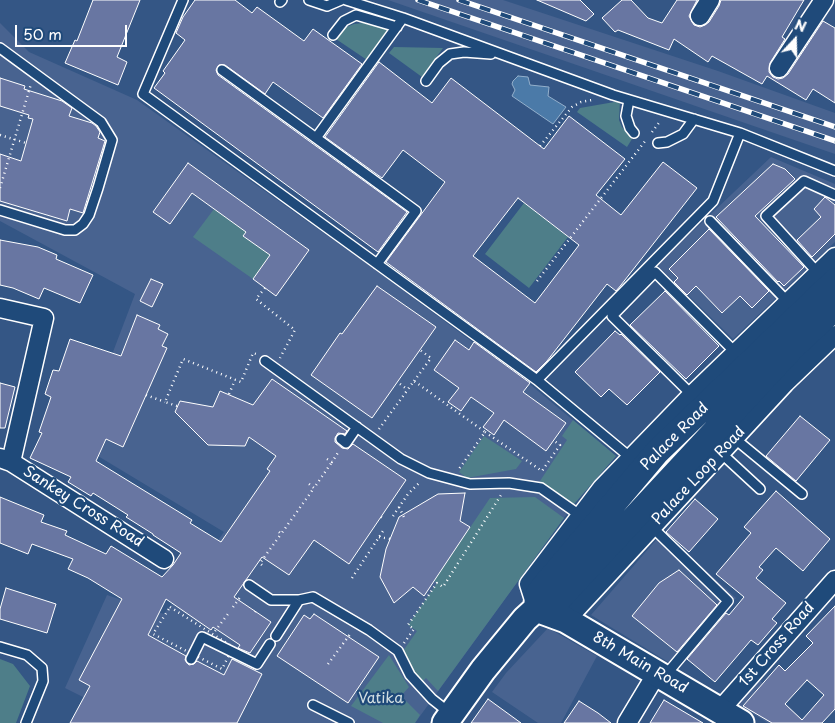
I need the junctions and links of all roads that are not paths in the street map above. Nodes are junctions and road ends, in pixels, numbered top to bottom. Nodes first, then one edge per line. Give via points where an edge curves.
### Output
1 (183, 0) edge
2 (309, 0) edge
3 (341, 0) edge
4 (346, 0) edge
5 (710, 0) edge
6 (824, 0) edge
7 (835, 12) edge
8 (700, 16) dead end
9 (403, 18) junction
10 (397, 27) junction
11 (333, 35) dead end
12 (0, 48) edge
13 (501, 54) junction
14 (779, 68) dead end
15 (222, 70) dead end
16 (426, 81) dead end
17 (629, 100) junction
18 (694, 119) junction
19 (740, 133) junction
20 (634, 134) dead end
21 (316, 138) junction
22 (658, 143) dead end
23 (835, 171) edge
24 (835, 195) edge
25 (0, 210) edge
26 (710, 221) dead end
27 (835, 257) edge
28 (377, 264) junction
29 (826, 277) edge
30 (788, 302) junction
31 (0, 308) edge
32 (835, 308) edge
33 (835, 335) edge
34 (736, 353) junction
35 (266, 361) road end
36 (537, 380) junction
37 (692, 396) junction
38 (357, 427) junction
39 (734, 438) junction
40 (341, 439) dead end
41 (721, 453) junction
42 (631, 458) junction
43 (6, 460) edge
44 (760, 489) dead end
45 (802, 494) dead end
46 (580, 516) junction
47 (652, 528) junction
48 (164, 559) dead end
49 (835, 580) edge
50 (249, 585) dead end
51 (299, 600) junction
52 (536, 609) junction
53 (566, 620) junction
54 (0, 647) edge
55 (191, 659) dead end
56 (660, 675) junction
57 (313, 704) dead end
58 (720, 710) junction
59 (448, 719) edge
60 (26, 723) edge
61 (349, 723) edge
62 (627, 723) edge
63 (740, 723) edge

1 - 28 lane via 143,94
2 - 3 lane via 327,6
4 - 9 lane
5 - 8 street
6 - 7 street
6 - 14 street
9 - 10 lane
9 - 13 lane
10 - 11 lane via 356,15 344,21
10 - 21 lane
12 - 25 lane via 101,122 112,140 89,215 75,230 65,230
13 - 16 lane via 450,54
13 - 17 lane
15 - 21 lane
17 - 18 lane
17 - 20 lane via 626,116
18 - 19 lane
18 - 22 lane via 683,134
19 - 23 lane
19 - 36 lane via 713,201
21 - 28 lane via 416,211
24 - 29 lane via 804,181 766,216
26 - 30 lane
27 - 29 street
28 - 36 lane
29 - 30 street
29 - 52 street, Palace Road via 657,452 539,592
30 - 34 street
31 - 43 street via 44,318
32 - 52 street, Palace Road via 794,346 557,601
33 - 39 street, Palace Loop Road
34 - 37 street
34 - 37 lane via 655,272 612,316
35 - 38 lane
36 - 42 lane
37 - 42 street
38 - 40 lane via 346,443
38 - 46 lane via 402,459 429,473 470,484 541,488
39 - 41 street, Palace Loop Road
39 - 45 lane
41 - 44 lane
41 - 47 street, Palace Loop Road
42 - 46 street
43 - 48 street, Sankey Cross Road
46 - 52 street via 529,584
47 - 53 street, Palace Loop Road
47 - 56 lane via 728,601
49 - 58 street, 1st Cross Road
50 - 51 lane via 271,600
51 - 55 lane via 257,664 202,637
51 - 59 lane via 313,597 398,651 410,675
52 - 53 street, 8th Main Road
52 - 59 street, Palace Road via 500,648
53 - 56 street, 8th Main Road
54 - 60 lane via 27,656 42,668 43,681
56 - 58 street, 8th Main Road
56 - 62 street
57 - 61 lane
58 - 63 street, 8th Main Road

